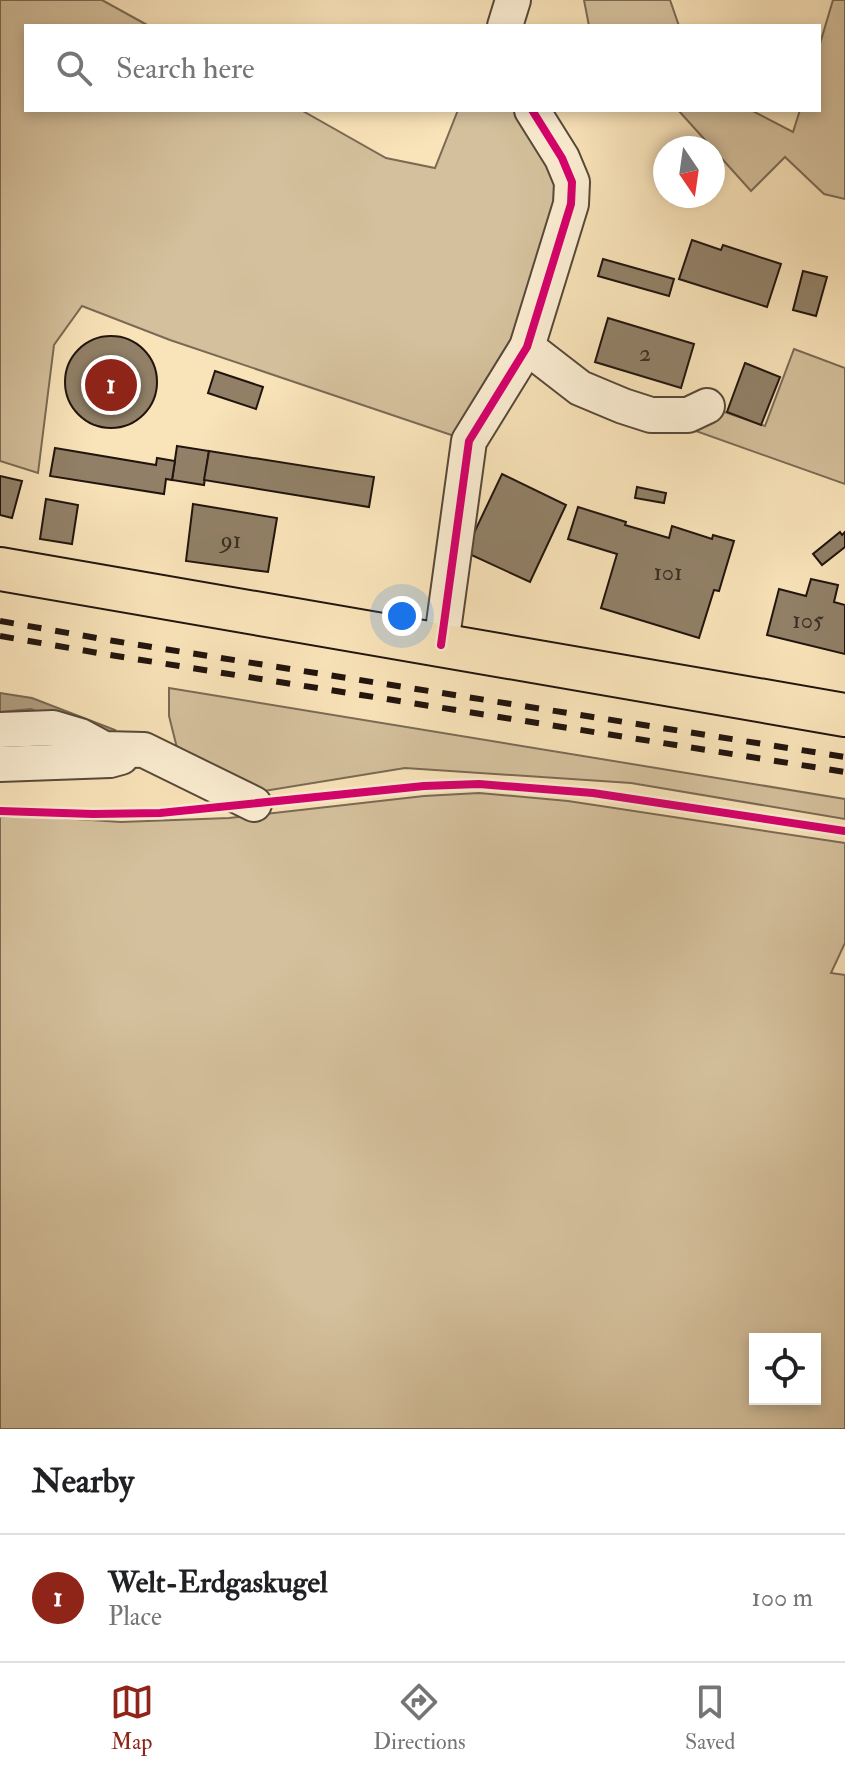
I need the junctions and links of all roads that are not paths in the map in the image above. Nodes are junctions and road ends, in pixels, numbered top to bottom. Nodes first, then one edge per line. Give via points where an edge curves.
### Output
1 (513, 0) edge
2 (506, 24) edge
3 (533, 112) edge
4 (527, 347) junction
5 (707, 406) dead end
6 (0, 569) edge
7 (441, 645) junction
8 (845, 715) edge
9 (0, 730) edge
10 (144, 750) junction
11 (0, 764) edge
12 (254, 804) dead end

1 - 2 street
3 - 4 street via 572,182 571,204
4 - 5 street via 580,388 623,406 651,415 688,415
4 - 7 street via 469,441
6 - 7 main road
7 - 8 main road
9 - 10 street via 53,728 104,749
10 - 11 street via 110,760
10 - 12 street

